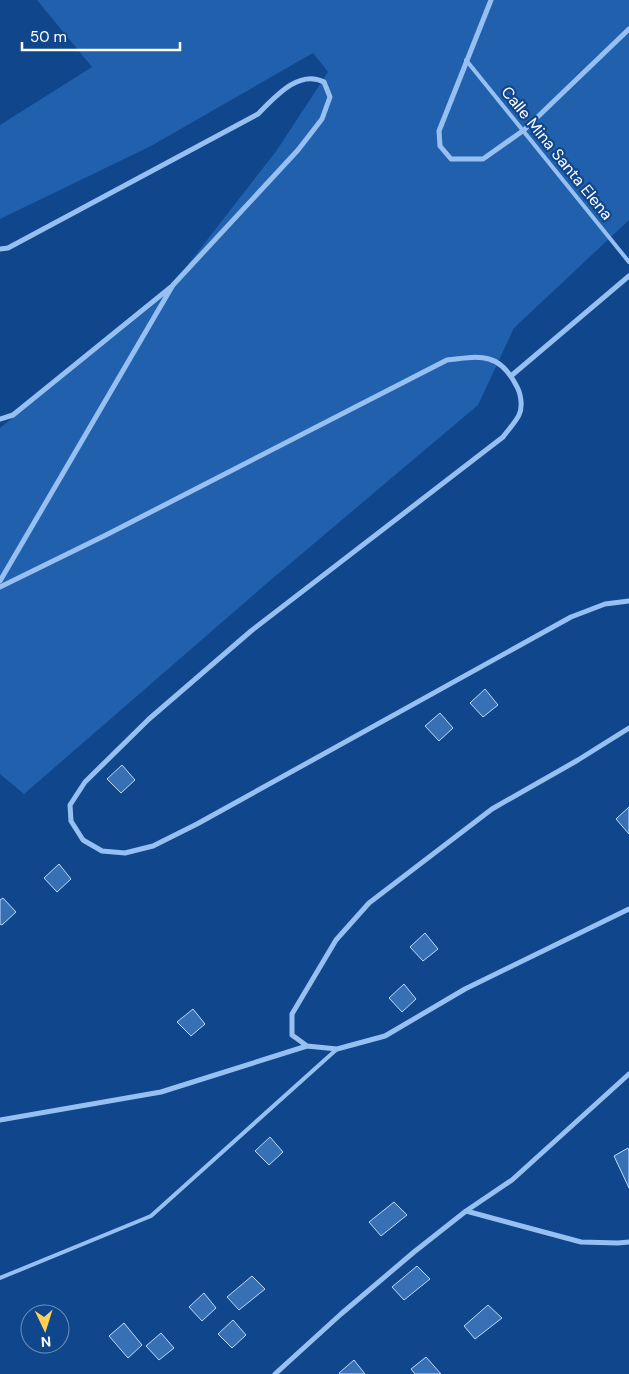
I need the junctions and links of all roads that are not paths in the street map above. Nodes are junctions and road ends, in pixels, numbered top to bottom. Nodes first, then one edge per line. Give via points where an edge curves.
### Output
1 (491, 0) edge
2 (629, 29) edge
3 (466, 60) junction
4 (524, 130) junction
5 (0, 249) edge
6 (629, 262) edge
7 (629, 276) edge
8 (174, 285) junction
9 (511, 376) junction
10 (0, 419) edge
11 (0, 581) edge
12 (0, 587) edge
13 (629, 601) edge
14 (629, 728) edge
15 (629, 909) edge
16 (307, 1046) junction
17 (336, 1049) junction
18 (629, 1074) edge
19 (0, 1120) edge
20 (466, 1211) junction
21 (629, 1242) edge
22 (0, 1278) edge
23 (275, 1374) edge

1 - 3 street
2 - 4 street
3 - 4 lane, Calle Mina Santa Elena
3 - 4 street via 439,131 440,146 451,159 483,159
4 - 6 lane, Calle Mina Santa Elena
5 - 8 street via 8,248 258,114 281,91 302,80 315,77 324,82 330,97 322,119 298,150
7 - 9 street
8 - 10 street via 13,415
8 - 11 street
9 - 12 street via 498,362 476,356 447,360
9 - 13 street via 520,393 520,413 503,437 251,631 149,719 86,782 70,805 71,822 83,840 102,852 125,853 153,846 571,617 605,604
14 - 16 street via 492,809 369,903 336,940 292,1014 292,1035
15 - 17 street via 466,988 385,1036
16 - 17 street
16 - 19 street via 161,1092
17 - 22 lane via 151,1216
18 - 20 street via 512,1180
20 - 21 street via 581,1242
20 - 23 street via 341,1314

